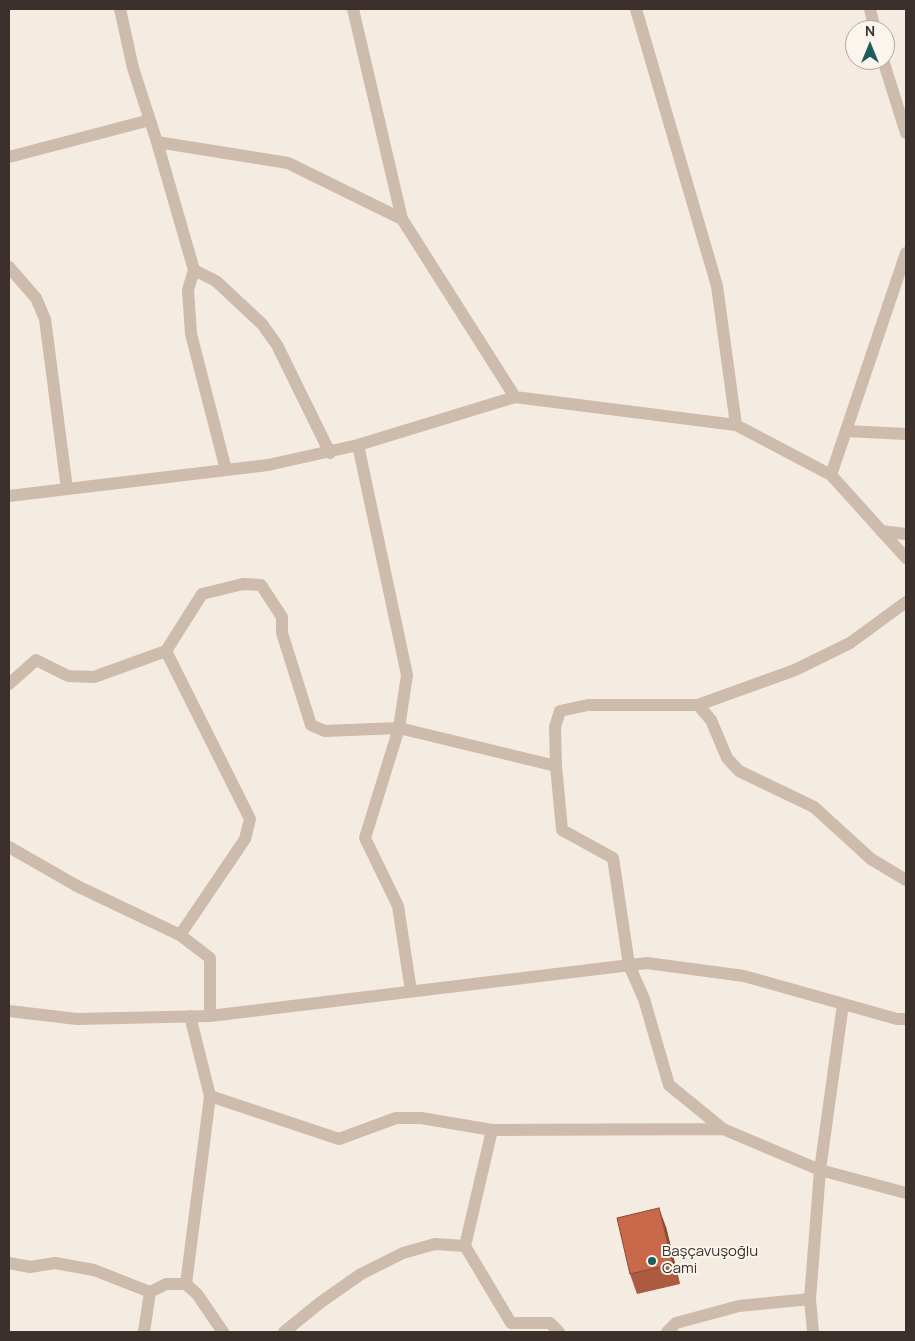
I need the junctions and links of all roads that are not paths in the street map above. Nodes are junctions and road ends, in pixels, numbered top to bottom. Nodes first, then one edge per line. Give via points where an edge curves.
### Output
1 (120, 9) edge
2 (353, 9) edge
3 (636, 9) edge
4 (886, 70) edge
5 (150, 120) junction
6 (906, 132) edge
7 (157, 142) junction
8 (9, 157) edge
9 (402, 219) junction
10 (906, 253) edge
11 (9, 267) edge
12 (194, 270) junction
13 (515, 397) junction
14 (736, 424) junction
15 (846, 431) junction
16 (906, 434) edge
17 (358, 445) junction
18 (330, 453) junction
19 (226, 470) junction
20 (831, 475) junction
21 (67, 489) junction
22 (9, 496) edge
23 (881, 531) junction
24 (906, 534) edge
25 (906, 558) edge
26 (906, 602) edge
27 (166, 651) junction
28 (9, 684) edge
29 (698, 705) junction
30 (399, 728) junction
31 (556, 766) junction
32 (9, 847) edge
33 (906, 880) edge
34 (180, 935) junction
35 (629, 965) junction
36 (411, 991) junction
37 (843, 1004) junction
38 (9, 1011) edge
39 (190, 1016) junction
40 (210, 1016) junction
41 (906, 1020) edge
42 (210, 1096) junction
43 (723, 1129) junction
44 (492, 1130) junction
45 (820, 1170) junction
46 (906, 1193) edge
47 (464, 1246) junction
48 (9, 1263) edge
49 (186, 1284) junction
50 (150, 1292) junction
51 (810, 1299) junction
52 (144, 1332) edge
53 (223, 1332) edge
54 (284, 1332) edge
55 (559, 1332) edge
56 (667, 1332) edge
57 (813, 1332) edge

1 - 5 street
2 - 9 street
3 - 14 street via 717,286
4 - 6 street
5 - 7 street
5 - 8 street
7 - 9 street via 288,163
7 - 12 street
9 - 13 street
10 - 15 street
11 - 21 street via 36,298 45,319
12 - 18 street via 216,281 262,324 277,345
12 - 19 street via 188,290 191,334
13 - 14 street
13 - 17 street
14 - 20 street
15 - 16 street
15 - 20 street
17 - 18 street
17 - 30 street via 407,675
18 - 19 street
19 - 21 street
20 - 23 street
21 - 22 street
23 - 24 street
23 - 25 street
26 - 29 street via 850,643 811,662
27 - 28 street via 94,677 68,676 36,660
27 - 30 street via 202,594 243,584 261,585 282,617 282,633 311,725 325,731
27 - 34 street via 250,819 245,839
29 - 31 street via 588,705 560,711 555,726
29 - 33 street via 711,720 727,758 739,771 814,807 871,859
30 - 31 street
30 - 36 street via 365,838 398,906
31 - 35 street via 562,830 613,858
32 - 34 street via 77,886
34 - 40 street via 210,958
35 - 36 street
35 - 37 street via 647,963 744,976
35 - 43 street via 644,1000 669,1086
36 - 40 street
37 - 41 street
37 - 45 street
38 - 39 street via 77,1019
39 - 40 street
39 - 42 street
42 - 44 street via 339,1139 396,1118 421,1118
42 - 49 street
43 - 44 street
43 - 45 street
44 - 47 street
45 - 46 street
45 - 51 street
47 - 54 street via 435,1244 403,1253 361,1274
47 - 55 street via 511,1323 550,1323
48 - 50 street via 30,1267 55,1263 94,1270
49 - 50 street via 166,1284
49 - 53 street via 198,1294
50 - 52 street
51 - 56 street via 739,1306 676,1323
51 - 57 street

